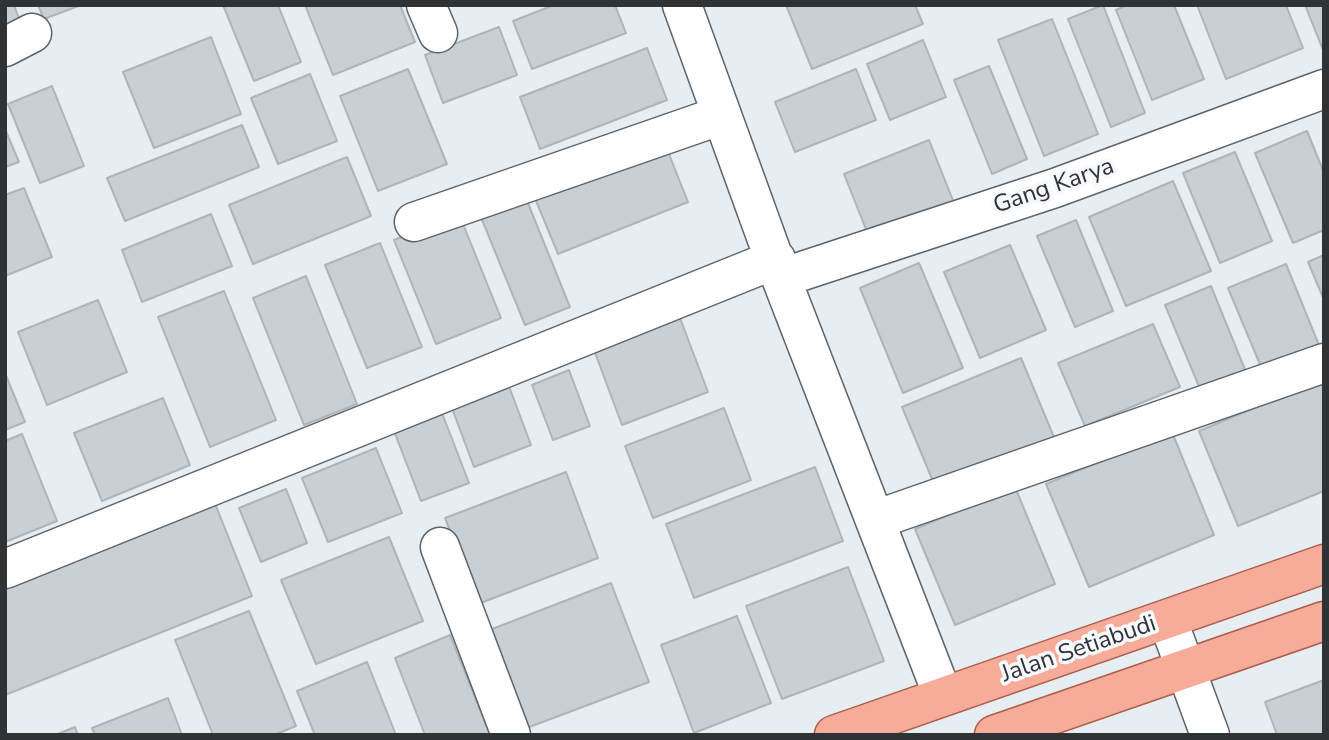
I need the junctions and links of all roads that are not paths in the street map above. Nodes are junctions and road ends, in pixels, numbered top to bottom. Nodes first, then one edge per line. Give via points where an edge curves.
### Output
1 (682, 5) edge
2 (1324, 89) edge
3 (722, 115) junction
4 (414, 222) dead end
5 (778, 269) junction
6 (1324, 363) edge
7 (875, 520) junction
8 (440, 547) dead end
9 (1324, 564) edge
10 (5, 569) edge
11 (1168, 621) junction
12 (1324, 621) edge
13 (1185, 670) junction
14 (943, 696) junction
15 (511, 735) edge
16 (834, 735) edge
17 (994, 735) edge
18 (1210, 735) edge

1 - 3 street
2 - 5 street, Gang Karya via 1055,188
3 - 4 street
3 - 5 street
5 - 7 street
5 - 10 street, Gang Karya
6 - 7 street
7 - 14 street
8 - 15 street
9 - 11 main road, Jalan Setiabudi
11 - 13 street
11 - 14 main road, Jalan Setiabudi
12 - 13 main road
13 - 17 main road
13 - 18 street
14 - 16 main road, Jalan Setiabudi

